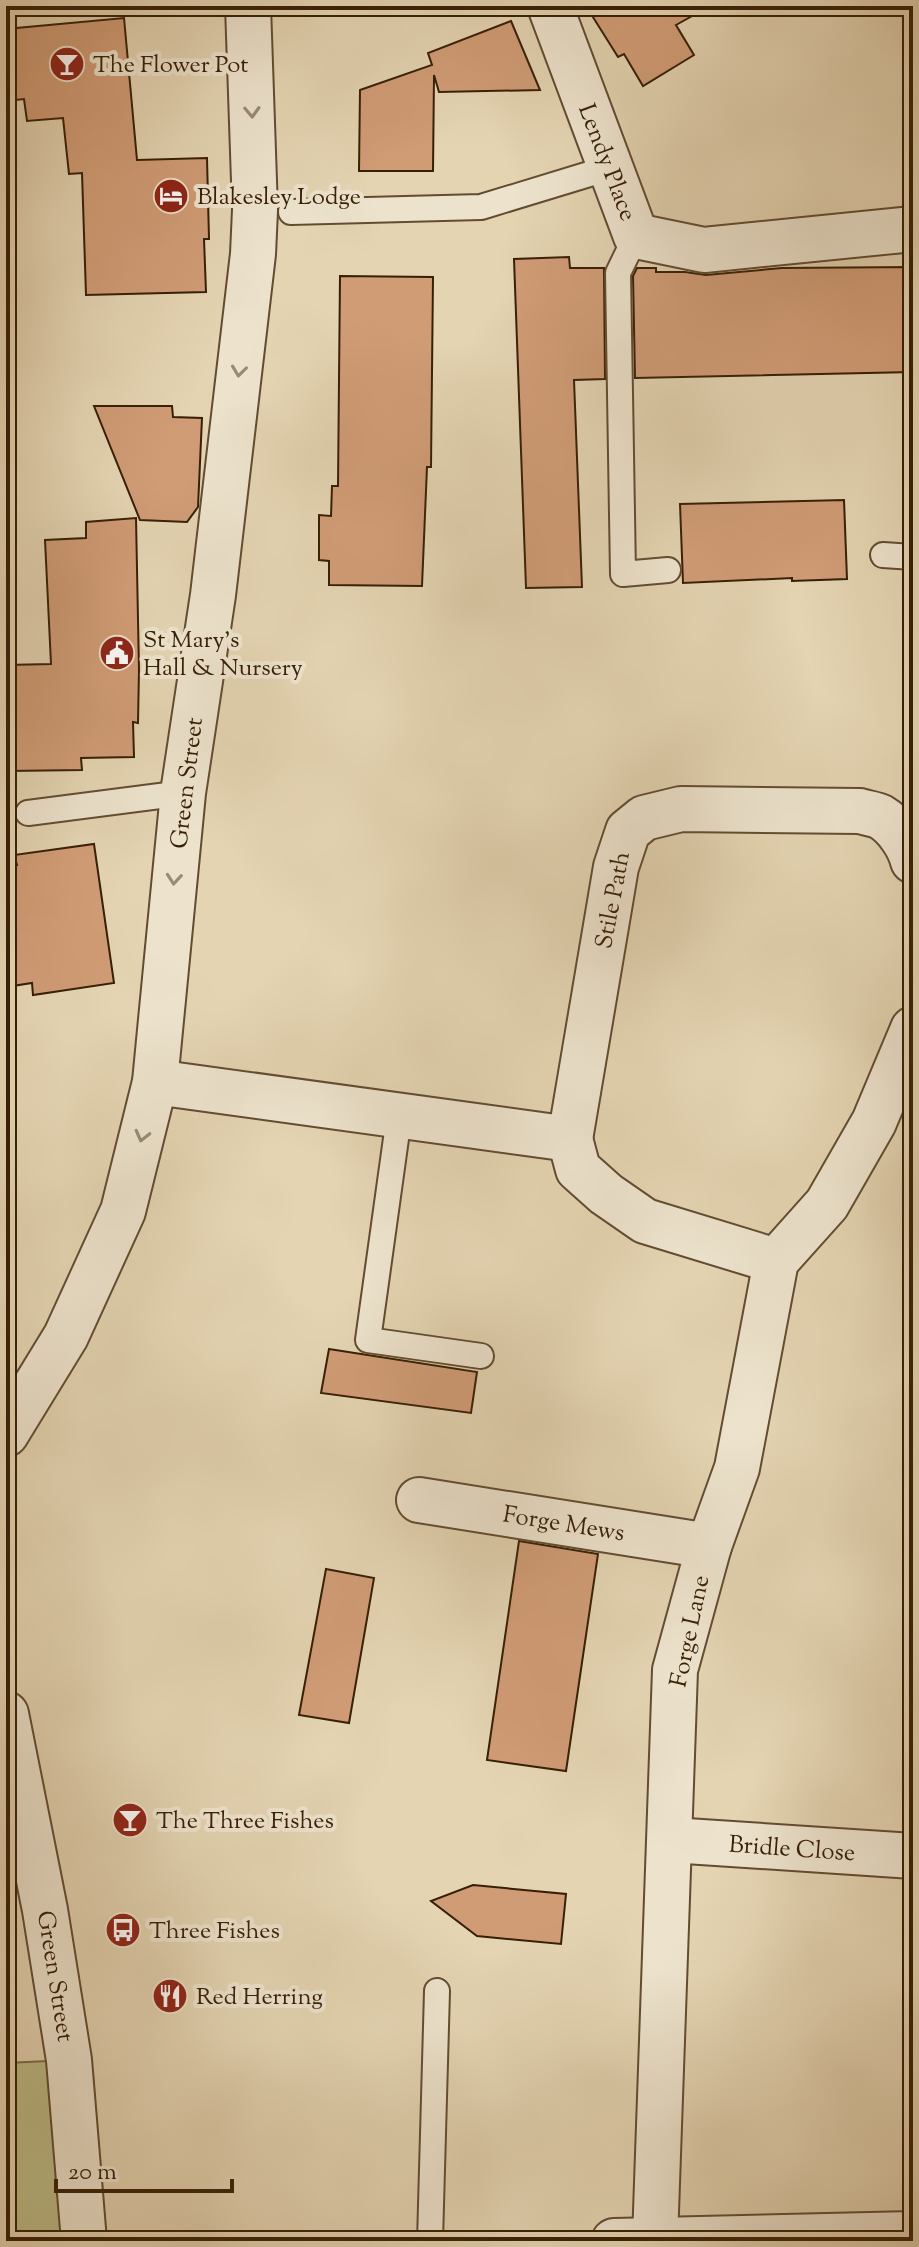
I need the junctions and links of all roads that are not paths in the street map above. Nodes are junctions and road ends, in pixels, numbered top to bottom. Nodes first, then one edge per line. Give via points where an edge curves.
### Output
1 (248, 6) edge
2 (550, 6) edge
3 (609, 168) junction
4 (291, 212) dead end
5 (913, 229) edge
6 (636, 236) junction
7 (883, 555) dead end
8 (913, 557) edge
9 (668, 570) dead end
10 (183, 793) junction
11 (28, 813) dead end
12 (913, 861) edge
13 (913, 1029) edge
14 (155, 1082) junction
15 (399, 1117) junction
16 (570, 1139) junction
17 (776, 1261) junction
18 (481, 1356) dead end
19 (6, 1434) edge
20 (419, 1500) dead end
21 (709, 1546) junction
22 (6, 1714) edge
23 (671, 1840) junction
24 (913, 1856) edge
25 (21, 1864) edge
26 (437, 1991) dead end
27 (913, 2234) edge
28 (631, 2240) edge
29 (655, 2240) edge
30 (84, 2241) edge
31 (430, 2241) edge
32 (614, 2241) edge

1 -> 10 street, Green Street via 253,254 213,595
2 - 3 street, Lendy Place
3 - 4 lane via 481,207
3 - 6 street, Lendy Place
5 - 6 street, Lendy Place via 704,250
6 - 9 lane via 618,273 623,574
7 - 8 lane
10 - 11 lane
10 -> 14 street, Green Street
12 - 16 street, Stile Path via 910,848 881,817 860,811 681,809 636,824 628,831 616,867
13 - 17 street via 874,1122 827,1204
14 - 15 street
14 -> 19 street, Green Street via 123,1211 66,1336
15 - 16 street
15 - 18 lane via 368,1340
16 - 17 street via 578,1169 645,1221
17 - 21 street, Forge Lane via 737,1468
20 - 21 street, Forge Mews
21 - 23 street, Forge Lane via 675,1670
22 - 25 street, Green Street
23 - 24 street, Bridle Close
23 - 29 street, Forge Lane
25 - 30 street, Green Street via 69,2060
26 - 31 lane
27 - 29 street
28 - 29 street
28 - 32 street

